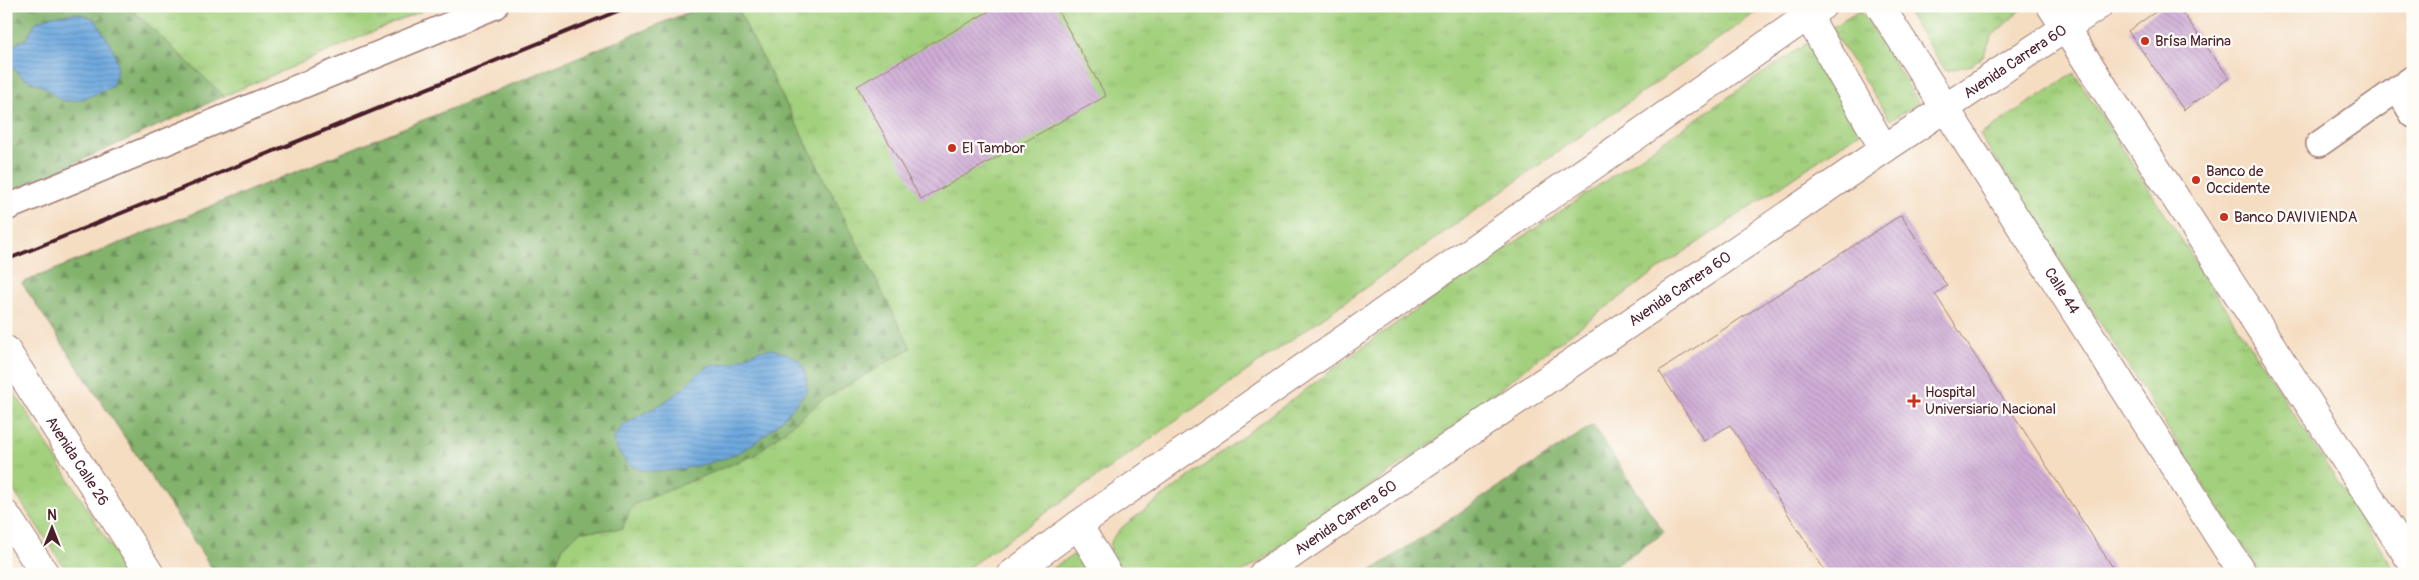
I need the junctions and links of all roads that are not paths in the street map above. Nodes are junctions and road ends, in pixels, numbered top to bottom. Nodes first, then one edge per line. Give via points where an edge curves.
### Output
1 (495, 6) edge
2 (1880, 6) edge
3 (2098, 6) edge
4 (1815, 11) edge
5 (2059, 17) edge
6 (2405, 84) edge
7 (1946, 108) junction
8 (2413, 114) edge
9 (2319, 144) dead end
10 (1884, 149) junction
11 (6, 208) edge
12 (6, 350) edge
13 (6, 515) edge
14 (1078, 525) junction
15 (2413, 564) edge
16 (45, 574) edge
17 (150, 574) edge
18 (1012, 574) edge
19 (1108, 574) edge
20 (1263, 574) edge
21 (2243, 574) edge

1 - 11 street
2 - 7 main road, Calle 44
3 - 5 main road, Avenida Carrera 60
4 - 10 main road
4 - 14 main road
5 - 7 main road, Avenida Carrera 60
5 - 15 main road
6 - 8 street
6 - 9 street
7 - 10 main road, Avenida Carrera 60
7 - 21 main road, Calle 44
10 - 20 main road, Avenida Carrera 60
12 - 17 main road, Avenida Calle 26
13 - 16 main road
14 - 18 main road
14 - 19 main road

